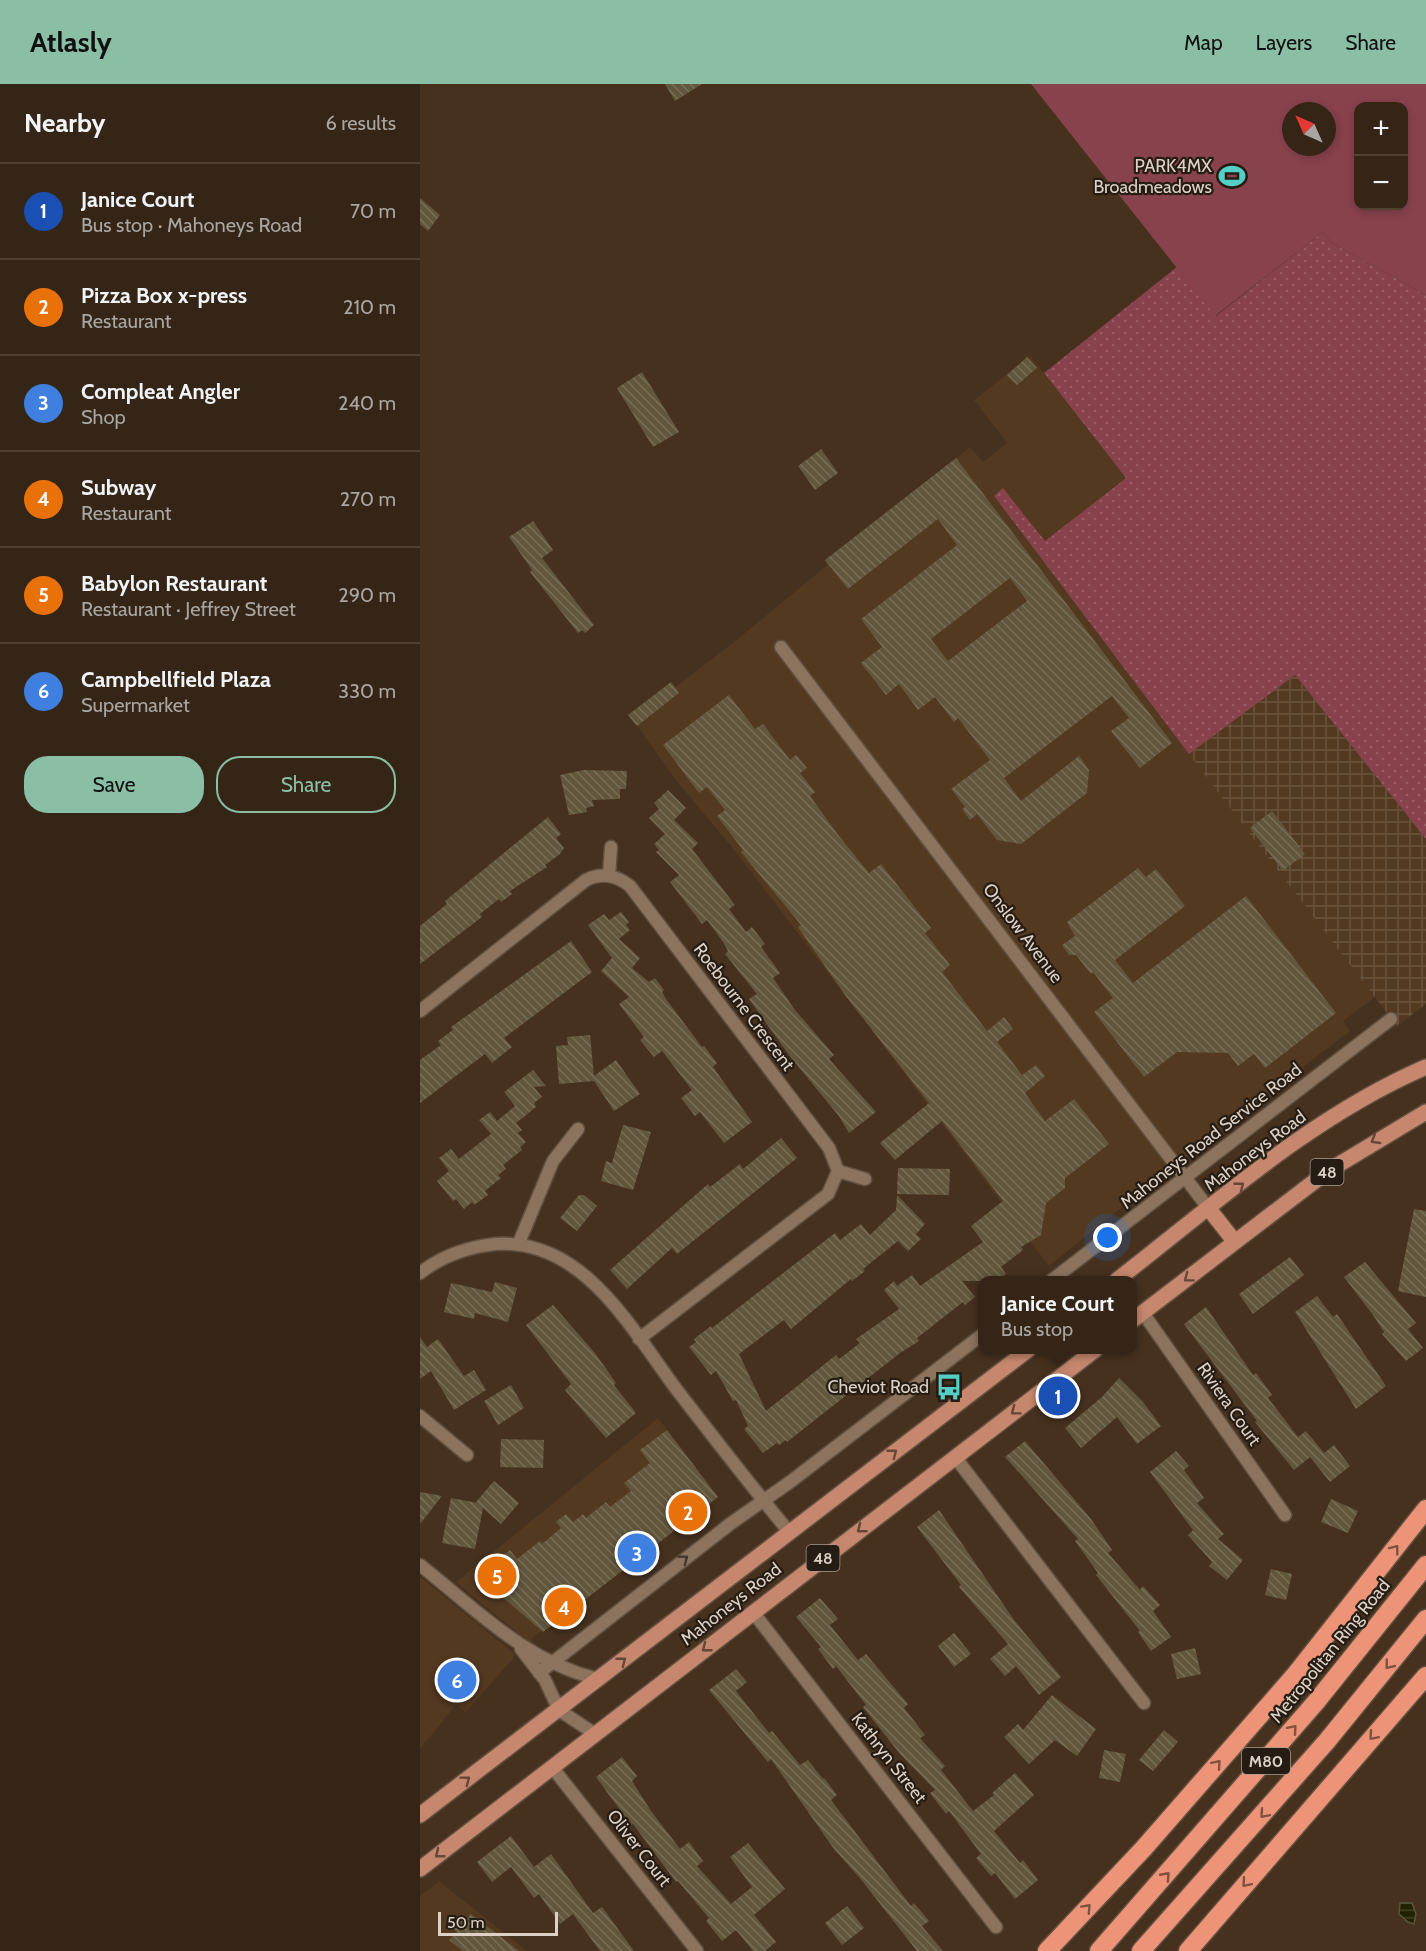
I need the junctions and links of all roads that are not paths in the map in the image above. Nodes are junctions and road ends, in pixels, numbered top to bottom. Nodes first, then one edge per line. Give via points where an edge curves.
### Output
1 (781, 647) dead end
2 (611, 847) dead end
3 (609, 875) junction
4 (420, 1011) edge
5 (1391, 1019) dead end
6 (1426, 1067) edge
7 (1426, 1112) edge
8 (578, 1129) dead end
9 (838, 1171) junction
10 (1185, 1178) junction
11 (865, 1179) dead end
12 (1209, 1209) junction
13 (1235, 1242) junction
14 (518, 1245) junction
15 (420, 1274) edge
16 (1058, 1276) edge
17 (1124, 1276) edge
18 (1138, 1317) edge
19 (978, 1338) edge
20 (639, 1339) junction
21 (1023, 1354) edge
22 (1090, 1354) edge
23 (420, 1416) edge
24 (467, 1455) dead end
25 (955, 1457) junction
26 (763, 1500) junction
27 (1426, 1509) edge
28 (1285, 1515) dead end
29 (790, 1533) junction
30 (420, 1565) edge
31 (1426, 1566) edge
32 (753, 1612) junction
33 (1426, 1619) edge
34 (517, 1644) junction
35 (550, 1664) junction
36 (539, 1673) junction
37 (1426, 1676) edge
38 (598, 1679) junction
39 (1144, 1703) dead end
40 (559, 1710) junction
41 (595, 1734) junction
42 (552, 1767) junction
43 (420, 1815) edge
44 (420, 1869) edge
45 (996, 1927) dead end
46 (697, 1951) edge
47 (1047, 1951) edge
48 (1099, 1951) edge
49 (1141, 1951) edge
50 (1188, 1951) edge

1 - 10 street, Onslow Avenue
2 - 3 street
3 - 4 street via 585,880
3 - 9 street, Roebourne Crescent via 630,886 829,1148
5 - 10 street, Mahoneys Road Service Road
12 -> 6 main road, Mahoneys Road / 48 via 1334,1117
7 -> 13 main road, 48 via 1328,1171
8 - 14 street via 553,1161
9 - 11 street
9 - 20 street via 828,1194
10 - 12 street, Onslow Avenue
10 - 16 street, Mahoneys Road Service Road
12 - 13 main road, Onslow Avenue
12 - 17 main road, Mahoneys Road / 48
13 -> 18 main road, 48
14 - 15 street via 469,1248
14 - 20 street via 556,1255 579,1269
18 - 28 street, Riviera Court
19 - 26 street
20 - 26 street
29 -> 21 main road, Mahoneys Road / 48
22 -> 25 main road, Mahoneys Road / 48
23 - 24 street
25 -> 32 main road, Mahoneys Road / 48
25 - 39 street
26 - 29 street
35 -> 26 street
47 -> 27 highway via 1295,1675
38 -> 29 main road, Mahoneys Road / 48
30 - 34 street
48 -> 31 highway, Metropolitan Ring Road / M80 via 1316,1702
32 -> 41 main road, Mahoneys Road / 48
32 - 45 street, Kathryn Street
33 -> 49 highway, M80 via 1327,1741
34 - 35 street
34 - 36 street
35 - 36 street
35 - 38 street
36 - 40 street
37 -> 50 highway
38 - 40 main road, Mahoneys Road / 48
40 - 41 street
43 -> 40 main road, Mahoneys Road / 48
41 - 42 main road, Mahoneys Road / 48
42 -> 44 main road, Mahoneys Road / 48
42 - 46 street, Oliver Court

